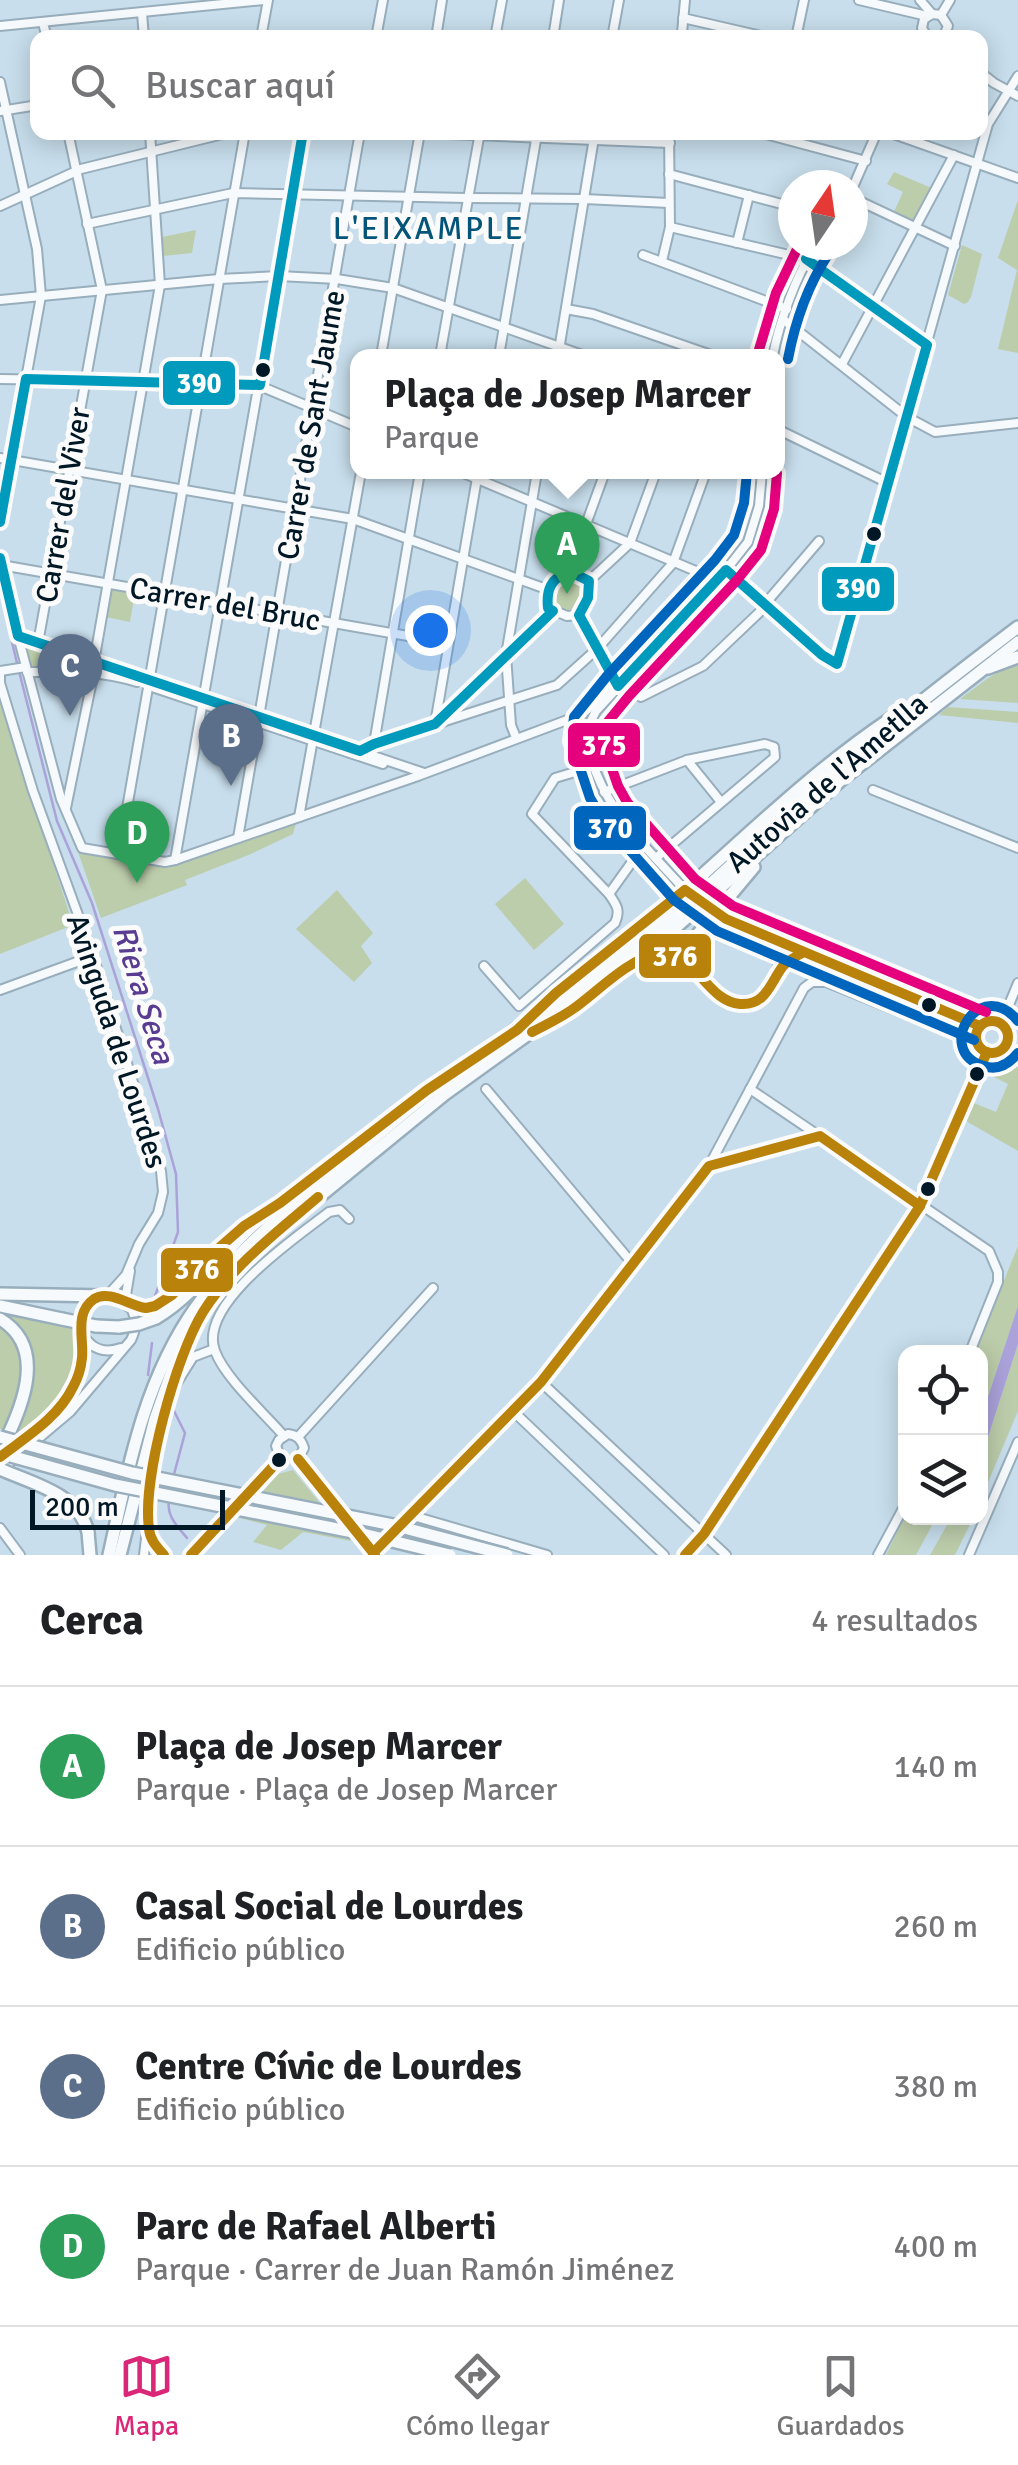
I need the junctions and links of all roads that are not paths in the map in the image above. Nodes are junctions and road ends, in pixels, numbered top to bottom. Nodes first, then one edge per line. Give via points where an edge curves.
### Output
1 (266, 0) edge
2 (383, 0) edge
3 (442, 0) edge
4 (502, 0) edge
5 (559, 0) edge
6 (618, 0) edge
7 (685, 0) edge
8 (804, 0) edge
9 (859, 0) edge
10 (920, 0) edge
11 (950, 0) edge
12 (142, 13) junction
13 (933, 15) junction
14 (684, 18) junction
15 (43, 23) junction
16 (0, 26) edge
17 (45, 30) edge
18 (143, 30) edge
19 (263, 30) edge
20 (377, 30) edge
21 (437, 30) edge
22 (496, 30) edge
23 (554, 30) edge
24 (613, 30) edge
25 (680, 30) edge
26 (736, 30) edge
27 (798, 30) edge
28 (924, 30) edge
29 (947, 30) edge
30 (1018, 76) edge
31 (988, 77) edge
32 (0, 82) edge
33 (1014, 94) edge
34 (30, 106) edge
35 (3, 111) edge
36 (988, 124) edge
37 (70, 140) edge
38 (151, 140) edge
39 (199, 140) edge
40 (243, 140) edge
41 (302, 140) edge
42 (359, 140) edge
43 (419, 140) edge
44 (479, 140) edge
45 (536, 140) edge
46 (594, 140) edge
47 (638, 140) edge
48 (788, 140) edge
49 (874, 140) edge
50 (910, 140) edge
51 (984, 140) edge
52 (670, 143) joint
53 (152, 152) junction
54 (954, 156) junction
55 (866, 161) junction
56 (978, 164) junction
57 (76, 170) junction
58 (861, 170) edge
59 (668, 174) junction
60 (1018, 178) edge
61 (233, 193) junction
62 (25, 195) junction
63 (748, 195) junction
64 (292, 196) junction
65 (351, 196) junction
66 (408, 197) junction
67 (467, 198) junction
68 (525, 198) junction
69 (584, 198) junction
70 (668, 203) junction
71 (778, 203) edge
72 (868, 205) edge
73 (0, 206) edge
74 (156, 209) junction
75 (87, 224) junction
76 (670, 227) junction
77 (917, 228) junction
78 (738, 243) junction
79 (954, 246) junction
80 (778, 252) edge
81 (643, 255) dead end
82 (806, 260) edge
83 (807, 260) edge
84 (662, 261) junction
85 (279, 276) junction
86 (337, 278) junction
87 (219, 279) junction
88 (160, 285) junction
89 (394, 288) junction
90 (102, 290) junction
91 (41, 296) junction
92 (0, 300) edge
93 (873, 308) junction
94 (449, 309) junction
95 (566, 309) junction
96 (787, 309) junction
97 (784, 320) junction
98 (504, 328) junction
99 (926, 345) junction
100 (382, 349) edge
101 (441, 349) edge
102 (500, 349) edge
103 (551, 349) edge
104 (559, 349) edge
105 (694, 349) edge
106 (775, 349) edge
107 (842, 364) junction
108 (0, 379) edge
109 (26, 379) junction
110 (86, 381) junction
111 (143, 381) junction
112 (201, 382) junction
113 (260, 385) junction
114 (314, 408) junction
115 (907, 417) junction
116 (1018, 423) edge
117 (350, 424) edge
118 (785, 434) edge
119 (0, 458) edge
120 (12, 460) junction
121 (69, 470) junction
122 (125, 479) junction
123 (360, 479) edge
124 (419, 479) edge
125 (477, 479) edge
126 (486, 479) edge
127 (536, 479) edge
128 (602, 479) edge
129 (653, 479) edge
130 (704, 479) edge
131 (762, 479) edge
132 (888, 483) junction
133 (182, 488) junction
134 (240, 499) junction
135 (532, 501) junction
136 (296, 509) junction
137 (353, 520) junction
138 (0, 522) edge
139 (586, 524) junction
140 (408, 540) junction
141 (820, 541) dead end
142 (630, 544) junction
143 (464, 559) junction
144 (1, 561) edge
145 (674, 563) junction
146 (726, 570) junction
147 (568, 571) junction
148 (50, 574) junction
149 (518, 579) junction
150 (717, 580) junction
151 (589, 581) junction
152 (107, 584) junction
153 (549, 590) junction
154 (164, 592) junction
155 (221, 603) junction
156 (766, 605) junction
157 (553, 611) junction
158 (278, 614) junction
159 (580, 615) junction
160 (334, 624) junction
161 (1018, 626) edge
162 (392, 633) junction
163 (18, 636) junction
164 (1018, 642) edge
165 (38, 643) junction
166 (448, 643) junction
167 (597, 650) junction
168 (506, 655) junction
169 (1018, 658) edge
170 (94, 667) junction
171 (984, 669) junction
172 (27, 670) junction
173 (0, 671) edge
174 (149, 683) junction
175 (619, 685) junction
176 (941, 685) junction
177 (510, 700) junction
178 (204, 702) junction
179 (259, 720) junction
180 (435, 724) junction
181 (515, 735) dead end
182 (314, 739) junction
183 (374, 744) junction
184 (359, 754) junction
185 (687, 760) junction
186 (594, 764) junction
187 (421, 775) junction
188 (873, 790) dead end
189 (604, 792) junction
190 (721, 802) junction
191 (66, 808) junction
192 (299, 817) junction
193 (791, 824) junction
194 (238, 838) junction
195 (644, 845) junction
196 (1018, 848) edge
197 (119, 854) junction
198 (656, 858) junction
199 (175, 860) junction
200 (685, 890) junction
201 (609, 894) junction
202 (772, 939) joint
203 (802, 953) joint
204 (93, 956) junction
205 (785, 957) junction
206 (484, 966) dead end
207 (704, 980) junction
208 (1018, 983) edge
209 (0, 990) edge
210 (1001, 1024) junction
211 (980, 1026) junction
212 (520, 1033) junction
213 (1008, 1036) junction
214 (1018, 1040) edge
215 (977, 1043) junction
216 (987, 1052) junction
217 (449, 1077) junction
218 (486, 1089) dead end
219 (750, 1090) junction
220 (820, 1136) junction
221 (708, 1166) junction
222 (280, 1203) junction
223 (920, 1206) junction
224 (349, 1218) dead end
225 (132, 1261) junction
226 (632, 1263) junction
227 (433, 1288) dead end
228 (0, 1294) edge
229 (106, 1296) junction
230 (127, 1303) junction
231 (0, 1306) edge
232 (202, 1314) junction
233 (0, 1319) edge
234 (82, 1334) junction
235 (973, 1345) edge
236 (125, 1346) junction
237 (214, 1349) junction
238 (541, 1382) junction
239 (168, 1397) junction
240 (513, 1411) junction
241 (284, 1436) junction
242 (0, 1437) edge
243 (298, 1437) junction
244 (1018, 1442) edge
245 (0, 1454) edge
246 (281, 1458) junction
247 (298, 1459) junction
248 (0, 1470) edge
249 (410, 1515) junction
250 (898, 1519) edge
251 (148, 1522) junction
252 (0, 1528) edge
253 (704, 1534) junction
254 (16, 1553) edge
255 (373, 1554) edge
256 (90, 1555) edge
257 (108, 1555) edge
258 (120, 1555) edge
259 (144, 1555) edge
260 (164, 1555) edge
261 (191, 1555) edge
262 (450, 1555) edge
263 (507, 1555) edge
264 (547, 1555) edge
265 (664, 1555) edge
266 (684, 1555) edge
267 (726, 1555) edge
268 (878, 1555) edge
269 (969, 1555) edge

1 - 12 street
1 - 19 street
2 - 20 street
3 - 21 street
4 - 22 street
5 - 23 street
6 - 24 street
7 - 14 street
8 - 27 street
9 - 13 street
10 - 13 street
11 - 13 street
12 - 15 street
12 - 18 street
13 - 28 street via 922,23
13 - 29 street
14 - 25 street
14 - 26 street
15 - 16 street
15 - 17 street
30 - 33 street
31 - 33 street
32 - 35 street
33 - 36 street
34 - 35 street
35 - 62 street
37 - 57 street, Carrer del Viver
38 - 53 street
39 - 53 street
40 - 61 street
41 - 64 street
42 - 65 street, Carrer de Sant Jaume
43 - 66 street
44 - 67 street
45 - 68 street
46 - 69 street
47 - 52 street
48 - 55 street
49 - 55 street
50 - 54 street
51 - 56 street
52 - 59 street
53 - 57 street
53 - 74 street
54 - 56 street
54 - 77 street
55 - 58 street
56 - 60 street
56 - 79 street
57 - 62 street
57 - 75 street, Carrer del Viver
59 - 63 street
59 - 70 street
61 - 64 street
61 - 74 street
61 - 87 street
62 - 73 street
62 - 91 street
63 - 71 street
63 - 78 street
64 - 65 street
64 - 85 street
65 - 66 street
65 - 86 street, Carrer de Sant Jaume
66 - 67 street
66 - 89 street
67 - 68 street
67 - 94 street
68 - 69 street
68 - 98 street
69 - 70 street
69 - 95 street
70 - 76 street
72 - 77 street
74 - 75 street
74 - 88 street
75 - 90 street, Carrer del Viver
76 - 78 street
76 - 84 street
77 - 79 street
77 - 93 street
78 - 80 street
79 - 99 street
81 - 84 street
82 - 96 street
83 - 93 street
84 - 96 street
85 - 86 street
85 - 87 street
85 - 113 street
86 - 89 street
86 - 114 street, Carrer de Sant Jaume
87 - 88 street
87 - 112 street
88 - 90 street
88 - 111 street
89 - 94 street
89 - 100 street
90 - 91 street
90 - 110 street, Carrer del Viver
91 - 92 street
91 - 109 street
93 - 99 street
93 - 107 street
94 - 98 street
94 - 101 street
95 - 104 street
95 - 105 street
96 - 97 street
97 - 106 street
97 - 107 street
98 - 102 street
98 - 103 street
99 - 115 street
107 - 115 street
108 - 109 street
109 - 110 street
109 - 120 street
110 - 111 street
110 - 121 street, Carrer del Viver
111 - 112 street
111 - 122 street
112 - 113 street
112 - 133 street
113 - 114 street
113 - 134 street
114 - 117 street
114 - 136 street, Carrer de Sant Jaume
115 - 116 street via 935,432
115 - 132 street
118 - 132 street
119 - 120 street
120 - 121 street
120 - 138 street
121 - 122 street
121 - 148 street, Carrer del Viver
122 - 133 street
122 - 152 street
123 - 137 street
124 - 140 street
125 - 143 street
126 - 135 street
127 - 135 street
128 - 139 street
129 - 142 street
130 - 145 street
131 - 146 street via 748,542
132 - 156 street via 837,664
133 - 134 street
133 - 154 street
134 - 136 street
134 - 155 street
135 - 139 street
135 - 149 street
136 - 137 street
136 - 158 street, Carrer de Sant Jaume
137 - 140 street
137 - 160 street
139 - 142 street
139 - 147 street
140 - 143 street
140 - 162 street
141 - 156 street
142 - 145 street
142 - 151 street
143 - 149 street
143 - 166 street
144 - 148 street, Carrer del Bruc
144 - 163 street
145 - 150 street
145 - 167 street
146 - 150 street
146 - 156 street
147 - 151 street
147 - 153 street
148 - 152 street, Carrer del Bruc
148 - 165 street, Carrer del Viver
149 - 153 street
149 - 168 street
150 - 175 street
151 - 159 street
152 - 154 street, Carrer del Bruc
152 - 170 street
153 - 157 street
154 - 155 street, Carrer del Bruc
154 - 174 street
155 - 158 street, Carrer del Bruc
155 - 178 street
156 - 175 street via 703,666 641,697
157 - 159 street
157 - 168 street
158 - 160 street, Carrer del Bruc
158 - 179 street, Carrer de Sant Jaume
159 - 167 street
160 - 162 street, Carrer del Bruc
160 - 182 street
161 - 176 highway, Autovia de l'Ametlla
162 - 166 street, Carrer del Bruc
162 - 183 street
163 - 165 street
163 - 172 street
164 - 171 highway, Autovia de l'Ametlla
165 - 170 street
166 - 180 street
167 - 175 street
167 - 177 street via 557,685
168 - 177 street
168 - 180 street
169 - 171 highway
170 - 172 street, Avinguda de Lourdes
170 - 174 street
170 - 191 street
171 - 193 highway, Autovia de l'Ametlla
172 - 173 street, Avinguda de Lourdes
172 - 191 street
173 - 204 street, Avinguda de Lourdes via 33,791
174 - 178 street
174 - 197 street
175 - 186 street via 588,723
175 - 187 street via 567,720
176 - 200 highway via 817,772
176 - 212 highway, Autovia de l'Ametlla via 664,924
177 - 180 street
177 - 181 street
178 - 179 street
178 - 199 street
179 - 182 street
179 - 194 street, Carrer de Sant Jaume
180 - 183 street
182 - 184 street
182 - 192 street
183 - 184 street
184 - 187 street
185 - 189 street
185 - 190 street
185 - 190 street via 774,747 775,757
186 - 189 street
186 - 201 street via 554,778 532,814
187 - 192 street
188 - 196 street
189 - 195 street
190 - 198 street
191 - 197 street via 82,848
192 - 194 street
193 - 207 highway via 698,934 694,954
193 - 212 highway, Autovia de l'Ametlla via 673,930
194 - 199 street
195 - 198 street
195 - 201 street
197 - 199 street
198 - 200 street
200 - 202 street, bridge via 726,920
200 - 212 highway via 556,993
201 - 206 street via 619,914 615,922 519,1006
202 - 205 highway
203 - 205 highway
203 - 211 street
204 - 209 street
204 - 225 street, Avinguda de Lourdes via 161,1171 158,1213
205 - 207 highway via 768,992 749,1004 724,1000
207 - 212 highway via 681,958 654,955 570,1011
208 - 210 street
210 - 211 street
210 - 213 street
211 - 215 street
212 - 217 highway, Autovia de l'Ametlla
212 - 232 highway, Autovia de l'Ametlla via 266,1241
213 - 214 street
213 - 216 street via 1002,1049
215 - 216 street
215 - 219 street via 812,982
216 - 223 street
217 - 222 highway
217 - 257 highway, Autovia de l'Ametlla via 258,1236 195,1308 141,1420
218 - 226 street
219 - 220 street
219 - 221 street
220 - 221 street
220 - 223 street
221 - 226 street
222 - 230 highway via 231,1236 171,1296 148,1308
222 - 231 highway, bridge via 156,1318 96,1326
223 - 235 street via 989,1251 998,1272
223 - 253 street
224 - 237 street via 340,1210 329,1212 258,1269 222,1308
225 - 229 street, Avinguda de Lourdes
225 - 230 street, Avinguda de Lourdes
226 - 238 street
227 - 243 street
228 - 229 highway
229 - 230 street
229 - 234 street via 84,1309
230 - 236 street via 136,1324
232 - 239 highway
232 - 258 highway, Autovia de l'Ametlla via 160,1402
233 - 245 highway via 17,1333 28,1362 23,1396
234 - 236 street via 101,1350
234 - 245 street via 82,1366 67,1400
236 - 248 street via 70,1412
237 - 239 street via 193,1357
237 - 241 street
238 - 240 street
238 - 253 street
239 - 251 highway
240 - 249 street
240 - 265 street
241 - 243 street
241 - 246 street via 276,1446
242 - 263 highway, bridge via 132,1474 376,1521
243 - 247 street via 304,1448
244 - 269 street
245 - 262 highway, bridge via 114,1485
246 - 247 street
246 - 261 street
247 - 255 street
248 - 256 highway, bridge via 77,1509
249 - 255 street
249 - 264 street
250 - 268 street
251 - 259 street
251 - 260 highway
252 - 254 street
253 - 266 street
253 - 267 street

